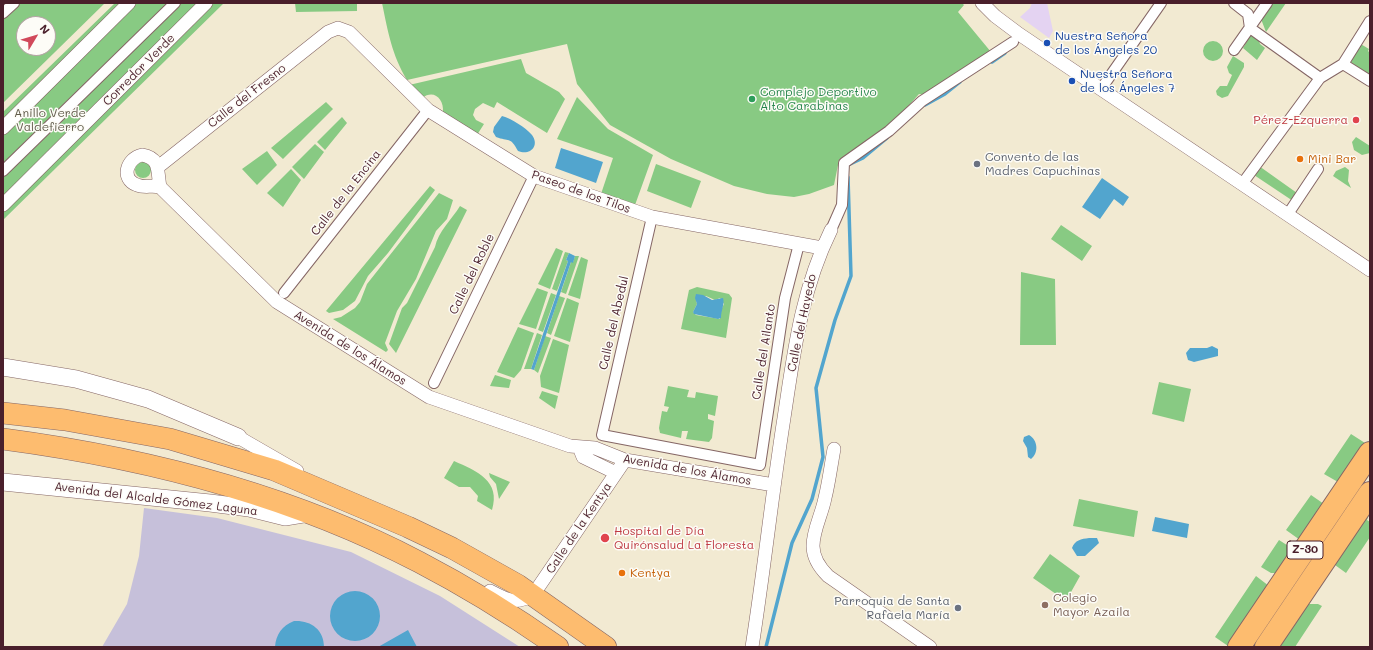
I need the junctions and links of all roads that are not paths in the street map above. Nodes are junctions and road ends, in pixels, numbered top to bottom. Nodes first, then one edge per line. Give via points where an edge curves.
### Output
1 (14, 3) edge
2 (129, 3) edge
3 (175, 3) edge
4 (206, 3) edge
5 (982, 3) edge
6 (1161, 3) edge
7 (1234, 3) edge
8 (1267, 3) edge
9 (3, 13) edge
10 (1370, 21) edge
11 (338, 28) joint
12 (1250, 28) junction
13 (1013, 42) dead end
14 (1234, 50) dead end
15 (1343, 64) junction
16 (1320, 78) junction
17 (1370, 81) edge
18 (1102, 89) junction
19 (428, 110) junction
20 (3, 128) edge
21 (158, 167) junction
22 (1318, 169) dead end
23 (3, 171) edge
24 (534, 176) junction
25 (1242, 184) junction
26 (160, 187) junction
27 (3, 205) edge
28 (1288, 214) junction
29 (652, 217) junction
30 (831, 230) joint
31 (800, 244) junction
32 (822, 248) junction
33 (1370, 270) edge
34 (284, 293) dead end
35 (3, 367) edge
36 (434, 383) dead end
37 (3, 413) edge
38 (238, 437) joint
39 (3, 438) edge
40 (579, 447) junction
41 (834, 449) dead end
42 (1370, 453) edge
43 (625, 460) junction
44 (760, 465) joint
45 (616, 473) junction
46 (3, 482) edge
47 (774, 485) junction
48 (1370, 493) edge
49 (351, 502) junction
50 (309, 513) junction
51 (445, 576) junction
52 (533, 595) junction
53 (558, 647) edge
54 (606, 647) edge
55 (752, 647) edge
56 (930, 647) edge
57 (1239, 647) edge
58 (1266, 647) edge

1 - 9 street
2 - 20 street
3 - 23 street, Corredor Verde
4 - 27 street, Corredor Verde
5 - 18 street via 1004,23
6 - 18 street
7 - 12 street via 1248,14
8 - 12 street
10 - 15 street
11 - 19 street, Paseo de los Tilos via 349,32
11 - 21 street, Calle del Fresno via 328,32
12 - 14 street
12 - 16 street
13 - 30 street, Calle del Hayedo via 922,101 889,131 844,163 842,205
15 - 16 street
15 - 17 street
16 - 25 street
18 - 25 street
19 - 24 street, Paseo de los Tilos
19 - 34 street, Calle de la Encina
21 - 26 street
21 - 26 street via 152,158 142,155 132,159 127,168 133,183
22 - 28 street
24 - 29 street, Paseo de los Tilos
24 - 36 street, Calle del Roble
25 - 28 street
26 - 40 street, Avenida de los Álamos via 277,302 418,391 429,397
28 - 33 street
29 - 31 street, Paseo de los Tilos
29 - 44 street, Calle del Abedul via 602,435
30 - 32 street, Calle del Hayedo
31 - 32 street, Paseo de los Tilos
31 - 44 street, Calle del Ailanto via 786,298
32 - 47 street, Calle del Hayedo via 811,276 798,328
35 - 38 street via 76,379 148,399
37 - 49 main road via 65,420 170,439 274,470
38 - 49 street
39 - 50 main road, Avenida del Alcalde Gómez Laguna via 142,462 226,484
40 - 43 street, Avenida de los Álamos via 595,448
40 - 45 street, Avenida de los Álamos via 582,457
41 - 56 street via 814,538 813,547 817,561 828,576
42 - 57 highway, Z-30
43 - 45 street, Calle de la Kentya
43 - 47 street, Avenida de los Álamos
45 - 52 street, Calle de la Kentya
46 - 50 street, Avenida del Alcalde Gómez Laguna via 210,503 249,508 285,517
47 - 55 street, Calle del Hayedo
48 - 58 highway, Z-30
49 - 52 main road via 452,548
50 - 51 main road, Avenida del Alcalde Gómez Laguna via 375,541
51 - 52 street, Avenida del Alcalde Gómez Laguna via 463,576 507,600 518,600
51 - 53 main road, Avenida del Alcalde Gómez Laguna
52 - 54 main road

